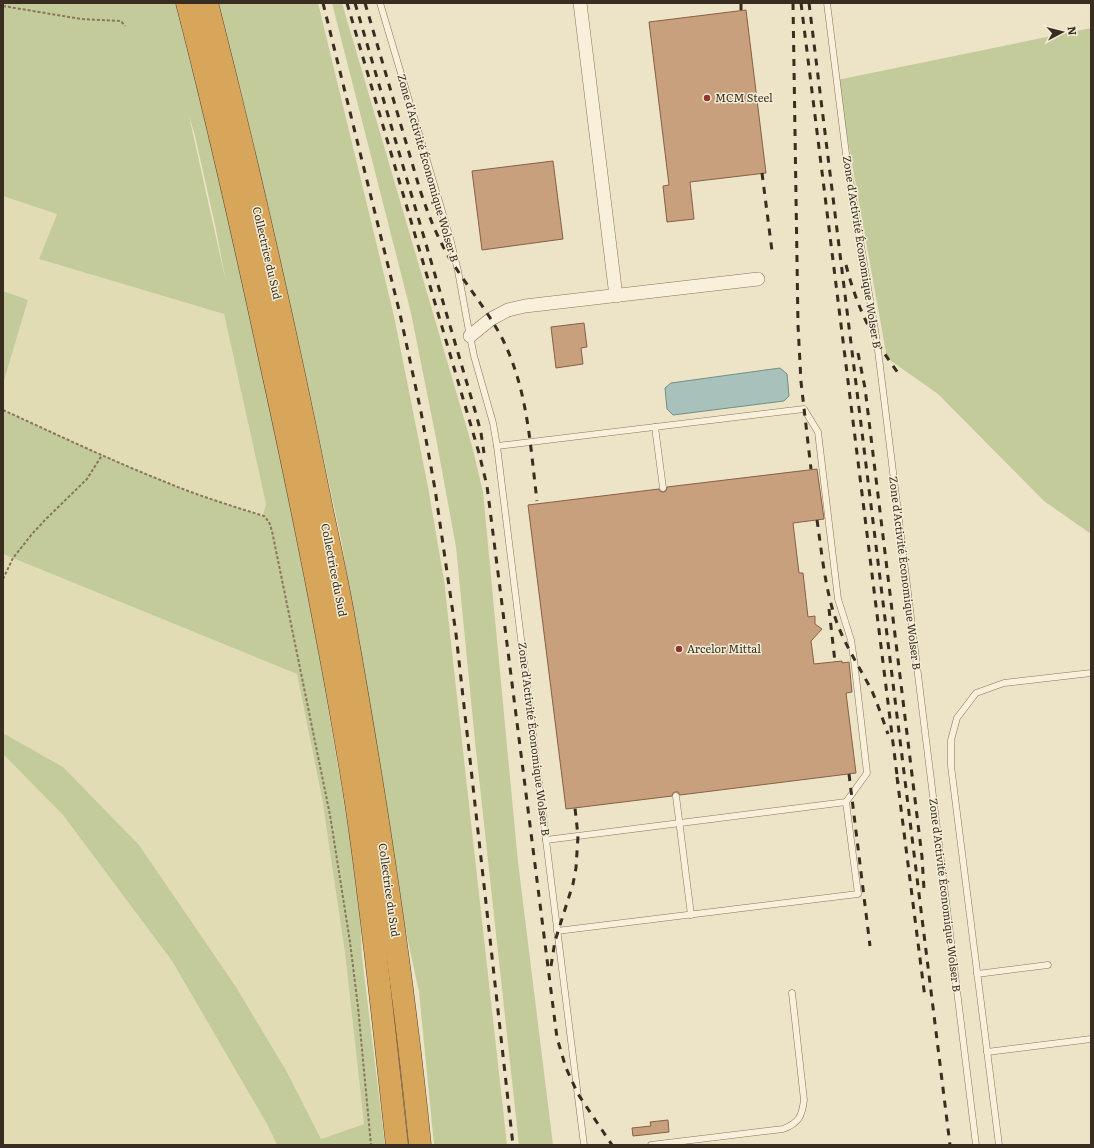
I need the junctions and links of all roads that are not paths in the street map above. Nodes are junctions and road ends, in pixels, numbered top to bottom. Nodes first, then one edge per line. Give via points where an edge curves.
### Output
1 (187, 3) edge
2 (207, 3) edge
3 (380, 3) edge
4 (580, 3) edge
5 (827, 3) edge
6 (758, 279) dead end
7 (616, 296) junction
8 (470, 336) junction
9 (655, 427) junction
10 (497, 446) junction
11 (663, 488) dead end
12 (1091, 673) edge
13 (676, 796) dead end
14 (846, 802) junction
15 (679, 823) junction
16 (546, 840) junction
17 (691, 915) junction
18 (558, 931) junction
19 (1048, 964) dead end
20 (977, 974) junction
21 (792, 993) dead end
22 (1090, 1039) edge
23 (987, 1052) junction
24 (397, 1145) edge
25 (420, 1145) edge
26 (584, 1145) edge
27 (651, 1145) edge
28 (976, 1145) edge
29 (999, 1145) edge

1 - 24 highway, Collectrice du Sud via 287,434 327,634 368,887
2 - 25 highway, Collectrice du Sud via 305,422 347,633 394,920
3 - 8 lane, Zone d'Activité Économique Wolser B via 450,238
4 - 7 street
5 - 28 lane, Zone d'Activité Économique Wolser B via 847,162 877,342
6 - 7 street
7 - 8 street via 508,310 491,319
8 - 10 lane, Zone d'Activité Économique Wolser B
9 - 10 lane
9 - 11 lane
9 - 14 lane via 804,409 818,432 838,599 851,640 867,773
10 - 16 lane, Zone d'Activité Économique Wolser B
12 - 20 lane via 1004,683 976,693 958,718 951,740 951,766
13 - 15 lane
14 - 15 lane
14 - 17 lane via 858,894
15 - 16 lane
15 - 17 lane
16 - 18 lane, Zone d'Activité Économique Wolser B
17 - 18 lane
18 - 26 lane, Zone d'Activité Économique Wolser B
19 - 20 lane
20 - 23 lane
21 - 27 lane via 804,1100 798,1119 783,1129
22 - 23 lane
23 - 29 lane

